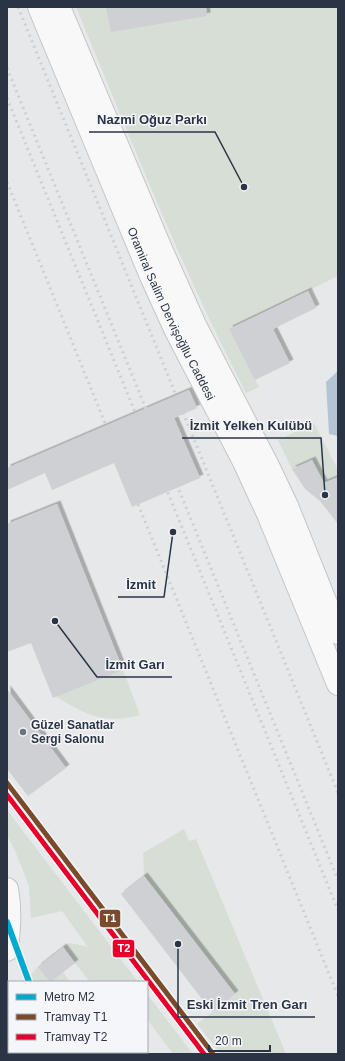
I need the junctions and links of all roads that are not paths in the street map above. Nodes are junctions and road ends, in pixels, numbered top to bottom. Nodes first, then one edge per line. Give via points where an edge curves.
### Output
1 (39, 7) edge
2 (59, 7) edge
3 (338, 633) edge
4 (338, 684) edge
5 (7, 889) edge
6 (7, 950) edge

1 - 4 main road, Oramiral Salim Dervişoğllu Caddesi via 150,274 268,514
2 - 3 main road, Oramiral Salim Dervişoğllu Caddesi via 161,249 195,325 287,506
5 - 6 main road via 10,928

